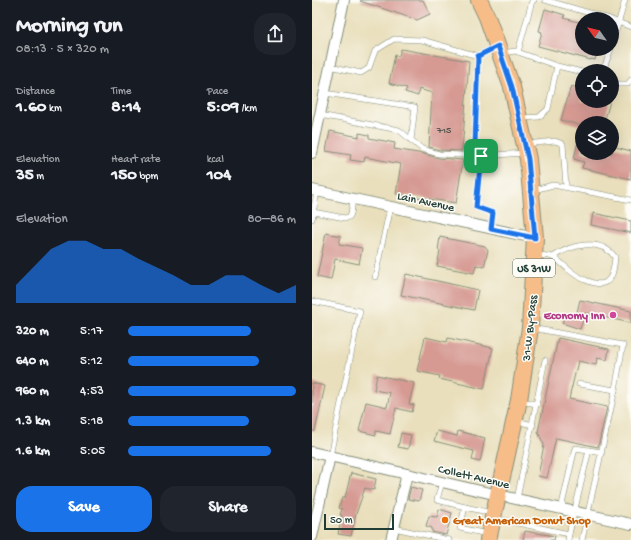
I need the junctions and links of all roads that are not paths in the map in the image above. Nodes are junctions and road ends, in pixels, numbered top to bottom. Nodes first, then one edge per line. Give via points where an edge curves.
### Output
1 (344, 0) edge
2 (479, 0) edge
3 (534, 0) edge
4 (545, 0) edge
5 (625, 0) edge
6 (587, 12) edge
7 (619, 22) joint
8 (631, 27) edge
9 (499, 50) junction
10 (518, 52) junction
11 (478, 56) junction
12 (330, 66) junction
13 (557, 66) junction
14 (575, 70) edge
15 (631, 80) edge
16 (619, 84) edge
17 (325, 92) junction
18 (320, 115) junction
19 (519, 119) junction
20 (411, 140) junction
21 (526, 149) junction
22 (312, 153) edge
23 (481, 156) junction
24 (566, 188) junction
25 (315, 191) edge
26 (531, 191) junction
27 (353, 199) junction
28 (631, 200) edge
29 (390, 207) junction
30 (313, 212) junction
31 (312, 219) edge
32 (491, 229) junction
33 (535, 238) junction
34 (535, 255) junction
35 (553, 257) junction
36 (375, 277) dead end
37 (312, 302) edge
38 (530, 328) junction
39 (545, 360) dead end
40 (579, 384) dead end
41 (615, 390) junction
42 (519, 400) junction
43 (537, 404) junction
44 (515, 421) junction
45 (532, 425) junction
46 (589, 450) junction
47 (312, 452) edge
48 (602, 452) junction
49 (330, 456) junction
50 (408, 474) junction
51 (442, 482) junction
52 (498, 495) junction
53 (517, 499) junction
54 (465, 507) junction
55 (561, 508) junction
56 (575, 511) junction
57 (587, 514) junction
58 (494, 516) junction
59 (631, 524) edge
60 (394, 528) junction
61 (569, 534) junction
62 (312, 537) edge
63 (489, 537) edge
64 (391, 540) edge
65 (449, 540) edge
66 (568, 540) edge
67 (582, 540) edge

1 - 12 street
2 - 9 main road, 31-W By-Pass / US 31W
3 - 10 lane via 528,12
4 - 6 lane
5 - 7 lane
7 - 8 lane
9 - 10 lane
9 - 11 lane
9 - 19 main road, 31-W By-Pass / US 31W via 512,87
10 - 13 lane
11 - 12 lane via 422,40 394,39 375,51 369,68 361,73
11 - 23 lane via 475,145
12 - 17 street
13 - 14 lane
13 - 19 lane via 548,110 539,117
15 - 16 lane via 628,84
17 - 18 street
17 - 20 lane via 415,108
18 - 20 lane via 399,130
18 - 22 street
19 - 21 main road, 31-W By-Pass / US 31W
20 - 23 lane via 422,150 439,154
21 - 23 lane
21 - 24 lane via 555,141 563,144
21 - 26 main road, 31-W By-Pass / US 31W
23 - 32 lane via 476,207 493,213
24 - 26 lane via 553,185
24 - 28 lane
25 - 27 street, Lain Avenue
25 - 30 lane
26 - 33 main road, 31-W By-Pass / US 31W
27 - 29 street, Lain Avenue
27 - 30 lane via 351,214 346,218
29 - 32 street, Lain Avenue
29 - 36 lane
30 - 31 lane
32 - 33 street, Lain Avenue
33 - 34 main road, 31-W By-Pass / US 31W
34 - 35 lane
34 - 38 main road, 31-W By-Pass / US 31W
35 - 35 lane via 580,278 601,284 611,276 615,257 603,246 587,245 572,247
37 - 49 lane via 360,311
38 - 41 lane via 623,345
38 - 42 main road, 31-W By-Pass / US 31W
39 - 43 lane
40 - 41 lane
41 - 48 lane
42 - 43 lane
42 - 44 main road, 31-W By-Pass / US 31W
43 - 45 lane
44 - 45 lane
44 - 52 main road, 31-W By-Pass / US 31W
45 - 53 lane
46 - 48 lane
46 - 55 lane via 575,448
46 - 56 lane
47 - 49 street, Collett Avenue
48 - 57 lane
49 - 50 street, Collett Avenue
49 - 62 street
50 - 51 street, Collett Avenue
50 - 60 street
51 - 52 street, Collett Avenue
51 - 54 lane via 438,500
52 - 53 street, Collett Avenue
52 - 58 main road, 31-W By-Pass / US 31W
53 - 55 street, Collett Avenue
54 - 58 lane
54 - 63 lane via 460,528
55 - 56 street, Collett Avenue
56 - 57 street, Collett Avenue
56 - 61 lane
57 - 59 street, Collett Avenue
57 - 67 lane
58 - 61 lane
58 - 63 main road, 31-W By-Pass / US 31W
60 - 64 street
60 - 65 lane
61 - 66 lane

